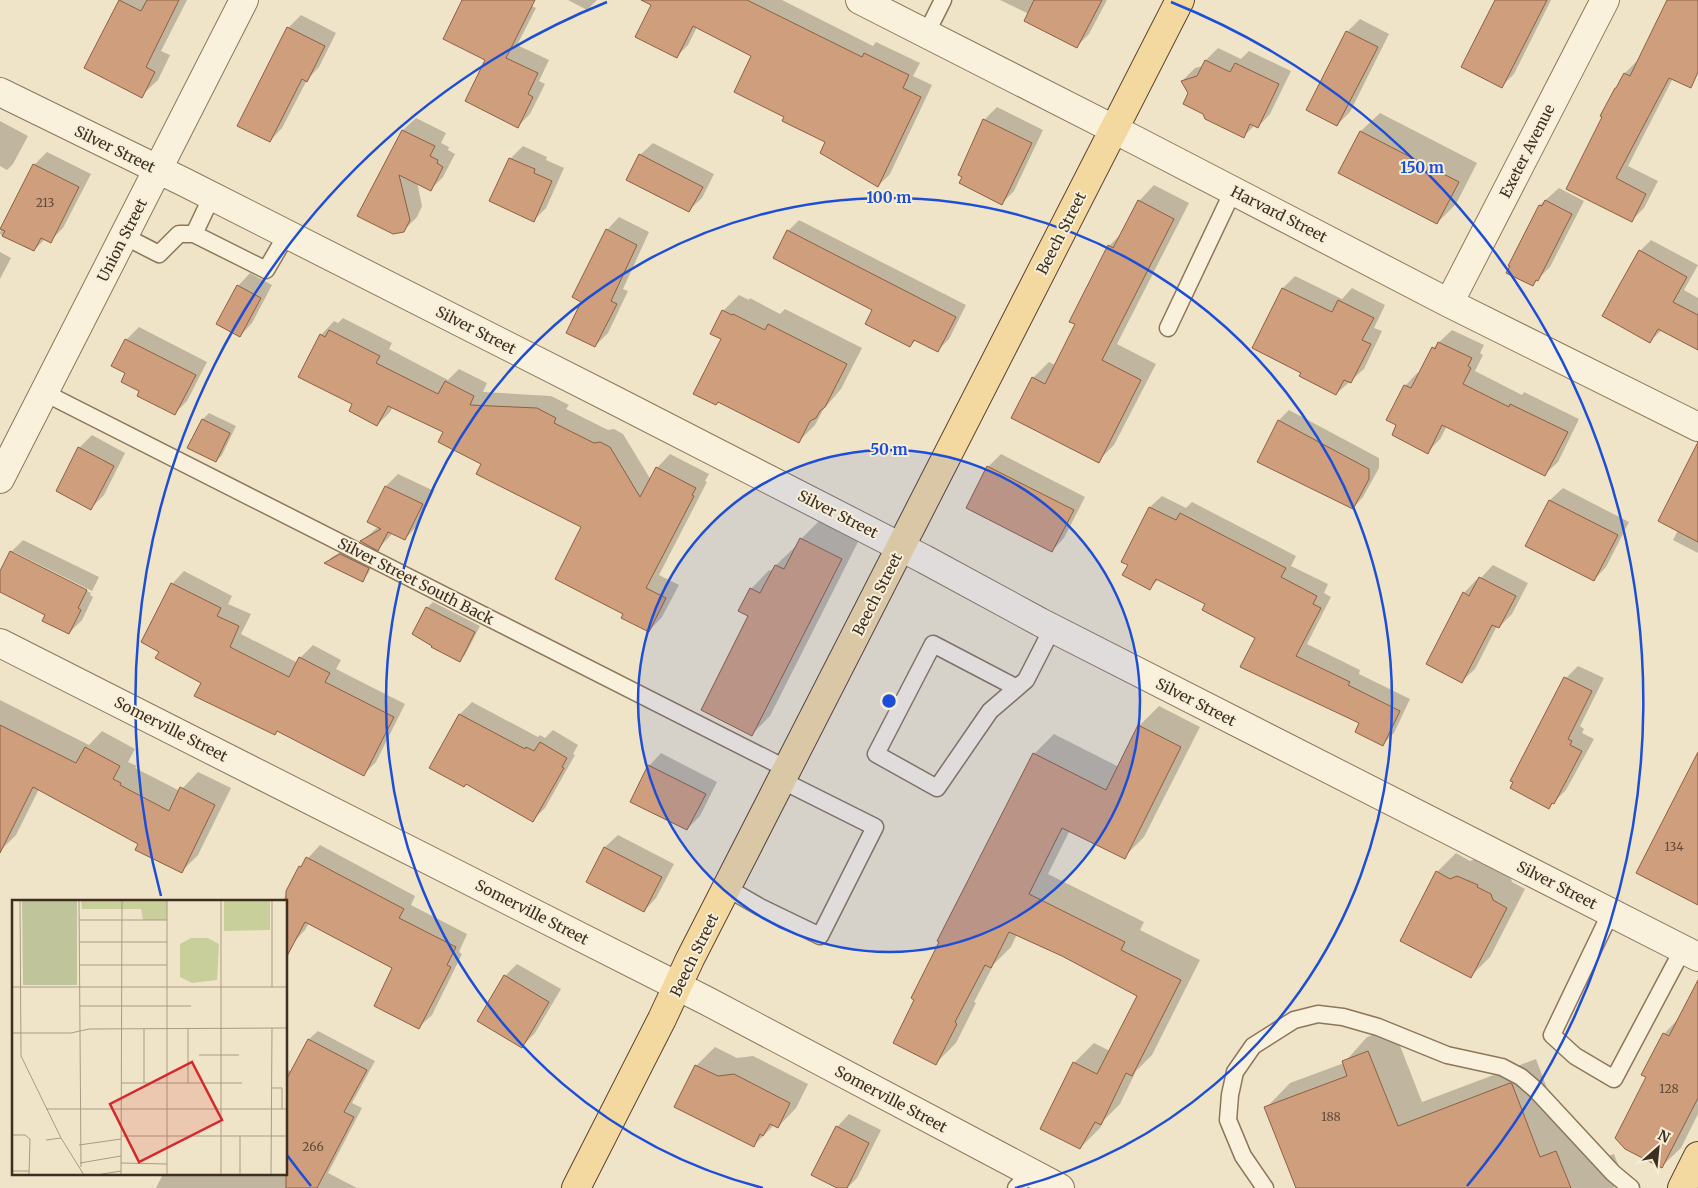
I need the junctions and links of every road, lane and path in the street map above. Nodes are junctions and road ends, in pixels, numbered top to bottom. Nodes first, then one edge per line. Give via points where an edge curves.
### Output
1 (244, 0) edge
2 (860, 0) edge
3 (943, 0) edge
4 (1180, 0) edge
5 (1605, 0) edge
6 (926, 34) junction
7 (0, 92) edge
8 (1113, 129) junction
9 (158, 170) junction
10 (1233, 190) junction
11 (212, 196) junction
12 (194, 234) junction
13 (287, 234) junction
14 (124, 236) junction
15 (1449, 303) junction
16 (1168, 328) dead end
17 (44, 393) junction
18 (1698, 427) edge
19 (0, 479) edge
20 (901, 547) junction
21 (1052, 629) junction
22 (0, 643) edge
23 (1017, 688) junction
24 (784, 774) junction
25 (727, 888) junction
26 (1611, 912) junction
27 (1690, 953) edge
28 (678, 986) junction
29 (1698, 1156) edge
30 (1023, 1180) edge
31 (576, 1188) edge
32 (1060, 1188) edge
33 (1265, 1188) edge
34 (1631, 1188) edge
35 (1682, 1188) edge

1 - 9 street, Union Street
2 - 6 street, Harvard Street
3 - 6 lane
4 - 8 main road, Beech Street
5 - 15 street, Exeter Avenue
6 - 8 street, Harvard Street
7 - 9 street, Silver Street
8 - 10 street, Harvard Street
8 - 20 main road, Beech Street
9 - 11 street, Silver Street
9 - 14 street, Union Street
10 - 15 street, Harvard Street
10 - 16 lane
11 - 12 lane
11 - 13 street, Silver Street
12 - 13 lane via 266,270
12 - 14 lane via 179,234 159,254
13 - 20 street, Silver Street
14 - 17 street, Union Street
15 - 18 street, Harvard Street
17 - 19 street, Union Street
17 - 24 lane, Silver Street South Back
20 - 21 street, Silver Street
20 - 24 main road, Beech Street
21 - 23 lane via 1026,680
21 - 26 street, Silver Street
22 - 28 street, Somerville Street
23 - 23 lane via 990,711 937,788 876,754 933,644
24 - 25 main road, Beech Street
24 - 25 lane, Silver Street South Back via 875,827 820,936
25 - 28 main road, Beech Street
26 - 27 street, Silver Street
26 - 27 lane via 1552,1035 1575,1056 1614,1079
28 - 30 street, Somerville Street
28 - 31 main road, Beech Street
29 - 35 main road
30 - 32 street, Somerville Street
33 - 34 lane via 1243,1156 1228,1120 1235,1072 1253,1046 1294,1020 1318,1014 1378,1027 1447,1056 1502,1067 1536,1090

